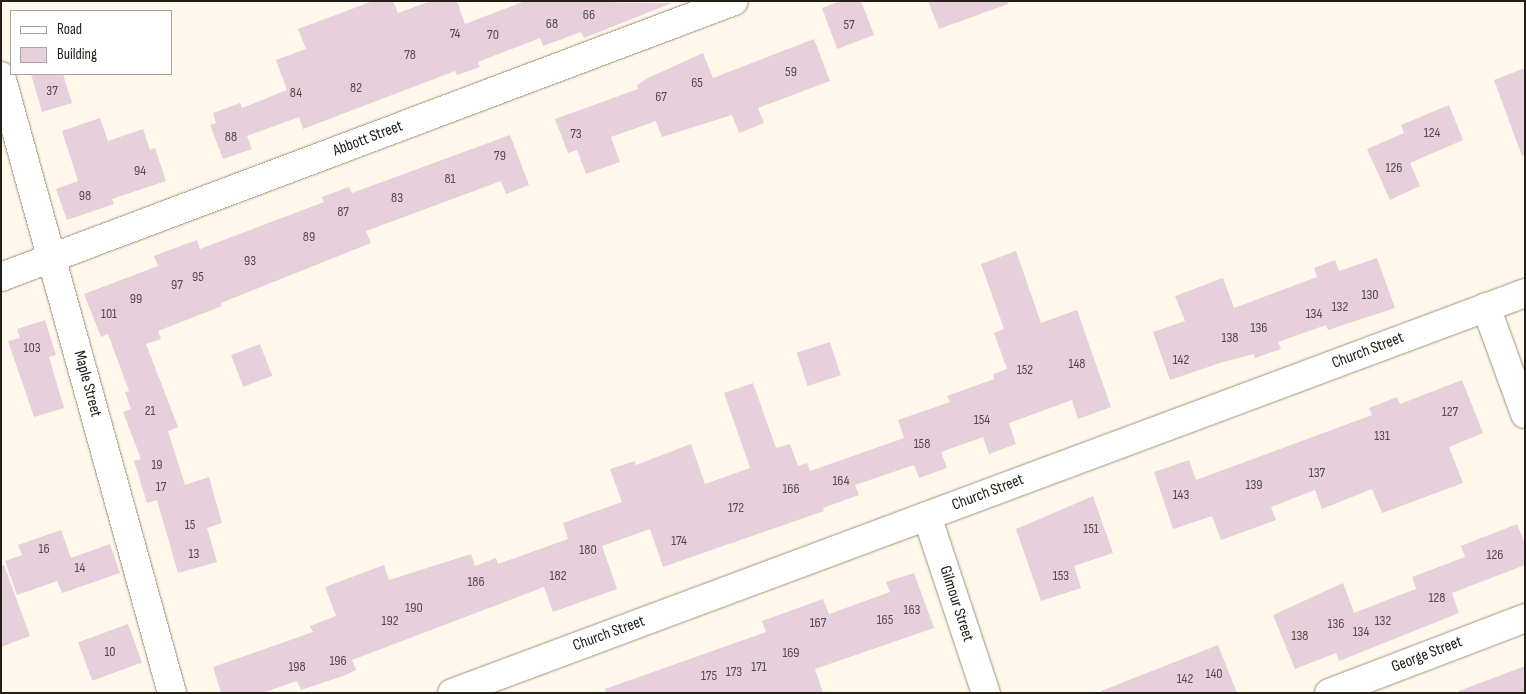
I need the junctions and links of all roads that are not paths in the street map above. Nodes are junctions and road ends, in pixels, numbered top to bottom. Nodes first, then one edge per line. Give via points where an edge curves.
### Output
1 (734, 1) edge
2 (1, 76) edge
3 (54, 259) junction
4 (1, 277) edge
5 (1525, 293) edge
6 (1486, 307) junction
7 (1525, 414) edge
8 (928, 516) junction
9 (1525, 618) edge
10 (172, 693) edge
11 (452, 693) edge
12 (986, 693) edge
13 (1329, 693) edge

1 - 3 street, Abbott Street
2 - 3 street, Maple Street
3 - 4 street, Abbott Street
3 - 10 street, Maple Street
5 - 6 street, Church Street
6 - 7 street
6 - 8 street, Church Street
8 - 11 street, Church Street
8 - 12 street, Gilmour Street
9 - 13 street, George Street

